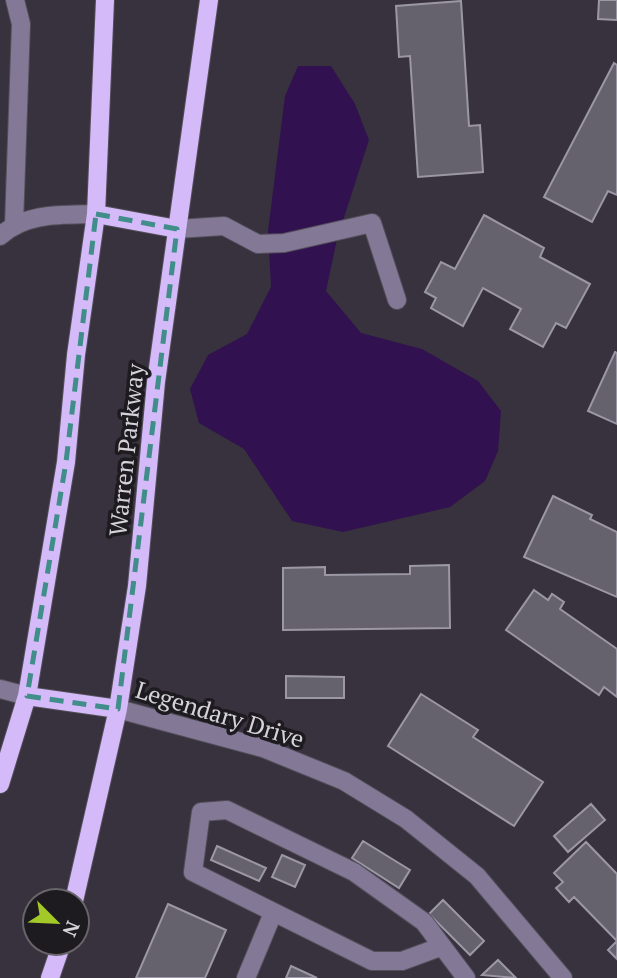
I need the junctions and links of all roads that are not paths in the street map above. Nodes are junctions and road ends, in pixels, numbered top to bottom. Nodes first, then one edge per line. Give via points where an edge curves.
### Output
1 (15, 0) edge
2 (105, 0) edge
3 (209, 0) edge
4 (96, 214) junction
5 (177, 229) junction
6 (7, 230) edge
7 (397, 300) dead end
8 (0, 689) edge
9 (27, 696) junction
10 (118, 709) junction
11 (0, 784) edge
12 (77, 887) edge
13 (273, 913) junction
14 (440, 947) junction
15 (57, 957) edge
16 (50, 978) edge
17 (246, 978) edge
18 (466, 978) edge
19 (563, 978) edge

1 - 6 street via 21,23
2 - 4 main road
3 - 5 main road, Warren Parkway
4 - 5 main road
4 - 6 street via 46,215
4 - 9 main road via 66,462
5 - 7 street via 224,226 258,244 284,243 372,223
5 - 10 main road, Warren Parkway via 156,382 137,586
8 - 9 street
9 - 10 main road
9 - 11 main road
10 - 12 main road, Warren Parkway
10 - 19 street, Legendary Drive via 263,748 344,781 406,819 477,876
13 - 14 street via 372,961 402,961
13 - 14 street via 192,872 201,811 227,810 354,872 424,922
13 - 17 street
14 - 18 street
15 - 16 main road

